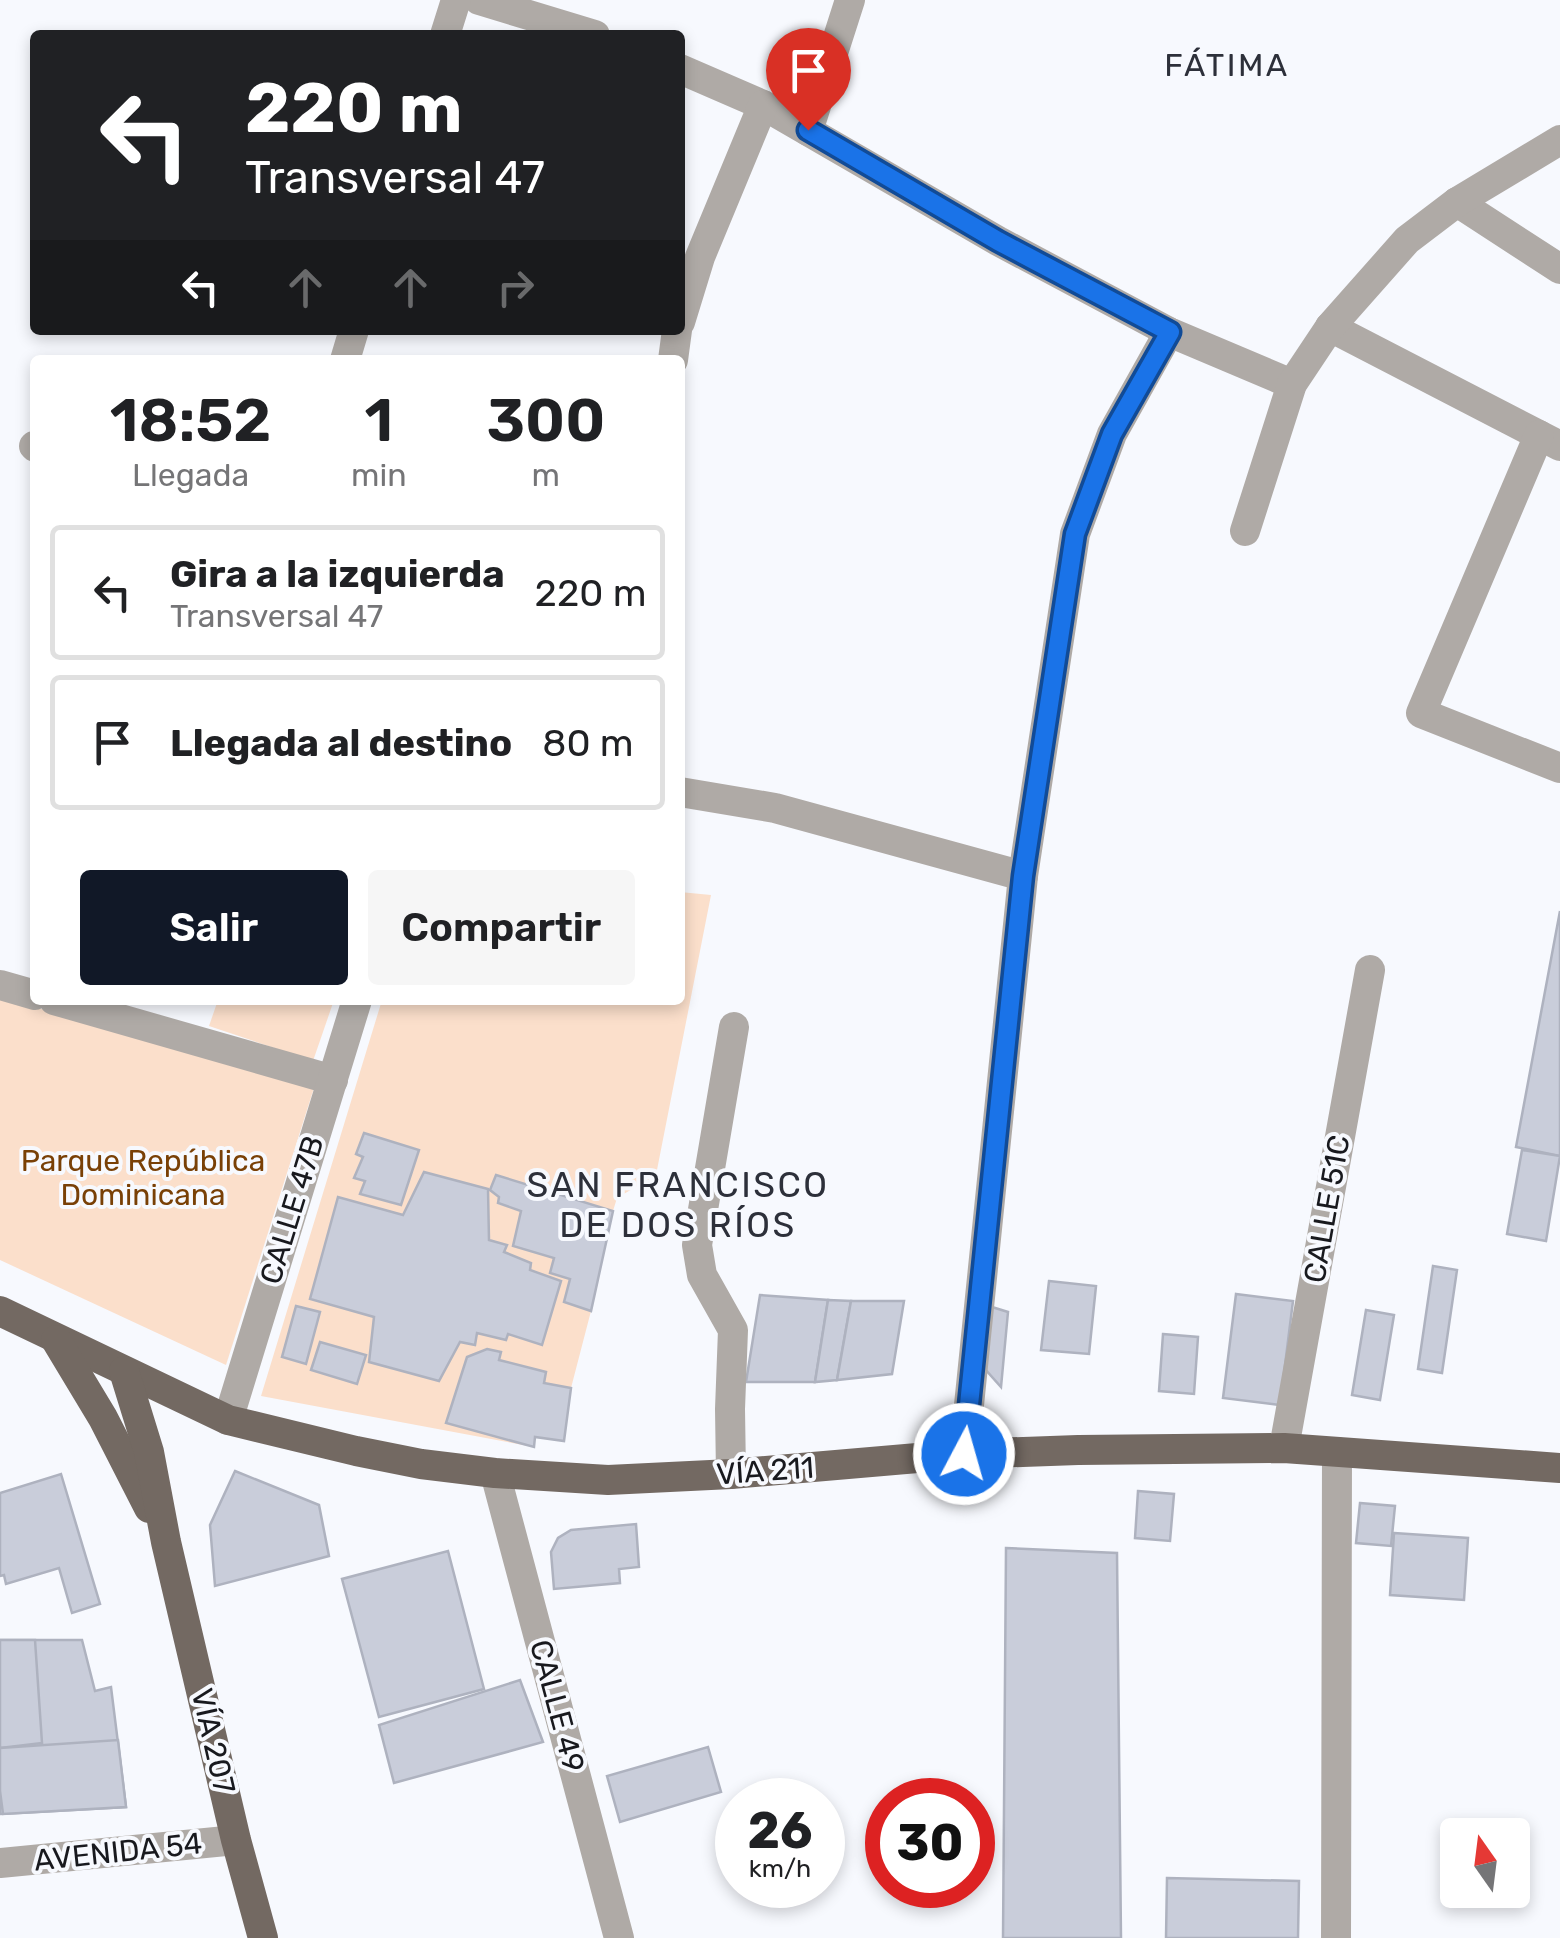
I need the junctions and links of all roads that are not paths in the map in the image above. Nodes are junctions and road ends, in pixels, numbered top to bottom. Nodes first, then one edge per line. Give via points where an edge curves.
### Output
1 (456, 0) edge
2 (479, 0) edge
3 (850, 0) edge
4 (446, 30) edge
5 (578, 30) edge
6 (685, 71) edge
7 (762, 106) junction
8 (808, 130) junction
9 (1558, 143) edge
10 (1457, 202) junction
11 (1560, 269) edge
12 (685, 306) edge
13 (1330, 327) junction
14 (1170, 332) junction
15 (1292, 384) junction
16 (1550, 441) edge
17 (1244, 531) dead end
18 (1560, 768) edge
19 (685, 793) edge
20 (1023, 876) junction
21 (1370, 970) dead end
22 (0, 984) edge
23 (30, 993) edge
24 (71, 1005) edge
25 (356, 1005) edge
26 (734, 1027) dead end
27 (333, 1080) junction
28 (0, 1311) edge
29 (56, 1340) junction
30 (124, 1371) junction
31 (228, 1420) junction
32 (1284, 1448) junction
33 (1337, 1452) junction
34 (964, 1454) junction
35 (1560, 1468) edge
36 (495, 1473) junction
37 (731, 1474) junction
38 (166, 1542) junction
39 (236, 1840) junction
40 (0, 1864) edge
41 (263, 1938) edge
42 (619, 1938) edge
43 (1336, 1938) edge

1 - 4 street
2 - 5 street
3 - 8 street
6 - 7 street
7 - 8 street
7 - 12 street
8 - 14 street
9 - 10 street
10 - 11 street
10 - 13 street via 1406,240
13 - 15 street
13 - 16 street
14 - 15 street
14 - 20 street via 1112,434 1075,534
15 - 17 street
16 - 18 street via 1420,714
19 - 20 street via 775,808
20 - 34 street
21 - 32 street, CALLE 51C
22 - 23 street
24 - 27 street
25 - 27 street, CALLE 47B
26 - 37 street via 697,1245 702,1274 733,1330
27 - 31 street, CALLE 47B
28 - 29 main road, VÍA 211
29 - 30 main road, VÍA 211
29 - 38 main road, VÍA 207
30 - 31 main road, VÍA 211
30 - 38 main road, VÍA 207
31 - 36 main road, VÍA 211 via 421,1464
32 - 33 main road, VÍA 211
32 - 34 main road, VÍA 211
33 - 35 main road, VÍA 211
33 - 43 street
34 - 37 main road, VÍA 211
36 - 37 main road, VÍA 211 via 608,1480
36 - 42 street, CALLE 49
38 - 39 main road, VÍA 207
39 - 40 street, AVENIDA 54
39 - 41 main road, VÍA 207

